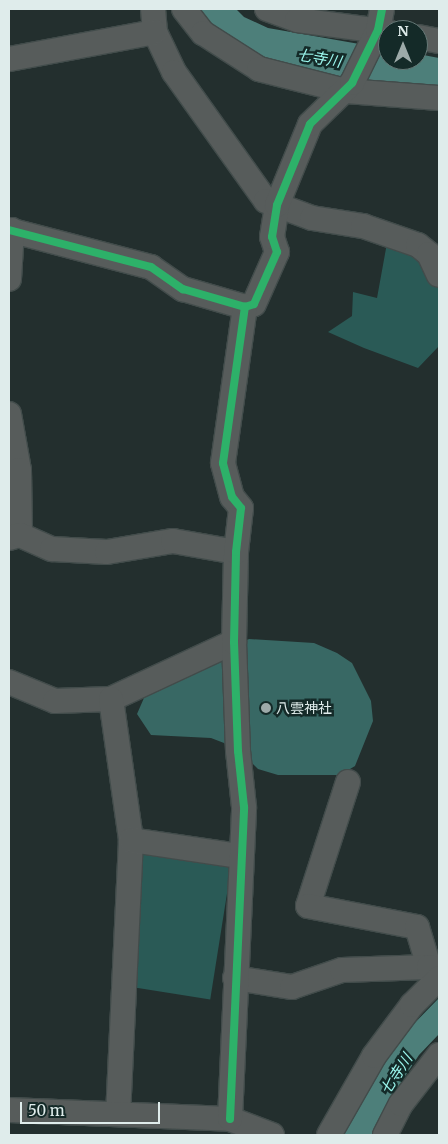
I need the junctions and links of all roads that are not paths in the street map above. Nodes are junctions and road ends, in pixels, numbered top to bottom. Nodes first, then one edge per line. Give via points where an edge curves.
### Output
1 (152, 9) edge
2 (184, 9) edge
3 (267, 9) edge
4 (378, 21) edge
5 (378, 29) edge
6 (155, 32) junction
7 (9, 59) edge
8 (349, 87) junction
9 (439, 98) edge
10 (277, 205) junction
11 (10, 230) edge
12 (439, 275) edge
13 (9, 279) edge
14 (245, 307) junction
15 (9, 414) edge
16 (14, 536) edge
17 (236, 552) junction
18 (234, 642) junction
19 (9, 682) edge
20 (111, 699) junction
21 (348, 782) dead end
22 (130, 840) junction
23 (240, 856) junction
24 (436, 971) edge
25 (235, 978) junction
26 (439, 1055) edge
27 (9, 1110) edge
28 (230, 1119) junction
29 (111, 1121) edge
30 (272, 1135) edge
31 (329, 1135) edge
32 (385, 1135) edge

1 - 6 street
2 - 8 street via 203,33 259,69
3 - 4 street via 298,20
5 - 8 street
6 - 7 street
6 - 10 street via 174,72 241,169 266,201
8 - 9 street
8 - 10 street via 310,124
10 - 12 street via 312,218 364,226 418,244 429,254
10 - 14 street via 272,237 277,252 254,304
11 - 13 street
11 - 14 street via 151,267 183,289
14 - 17 street via 223,462 232,497 241,508
15 - 16 street via 20,470
16 - 17 street via 52,549 108,552 173,541
17 - 18 street
18 - 20 street
18 - 23 street via 238,751 244,807
19 - 20 street via 55,701
20 - 22 street
21 - 24 street via 308,906 416,927
22 - 23 street
22 - 29 street
23 - 25 street
24 - 25 street via 342,970 292,987
24 - 31 street via 374,1056
25 - 28 street
26 - 32 street via 401,1104
27 - 29 street
28 - 29 street
28 - 30 street

